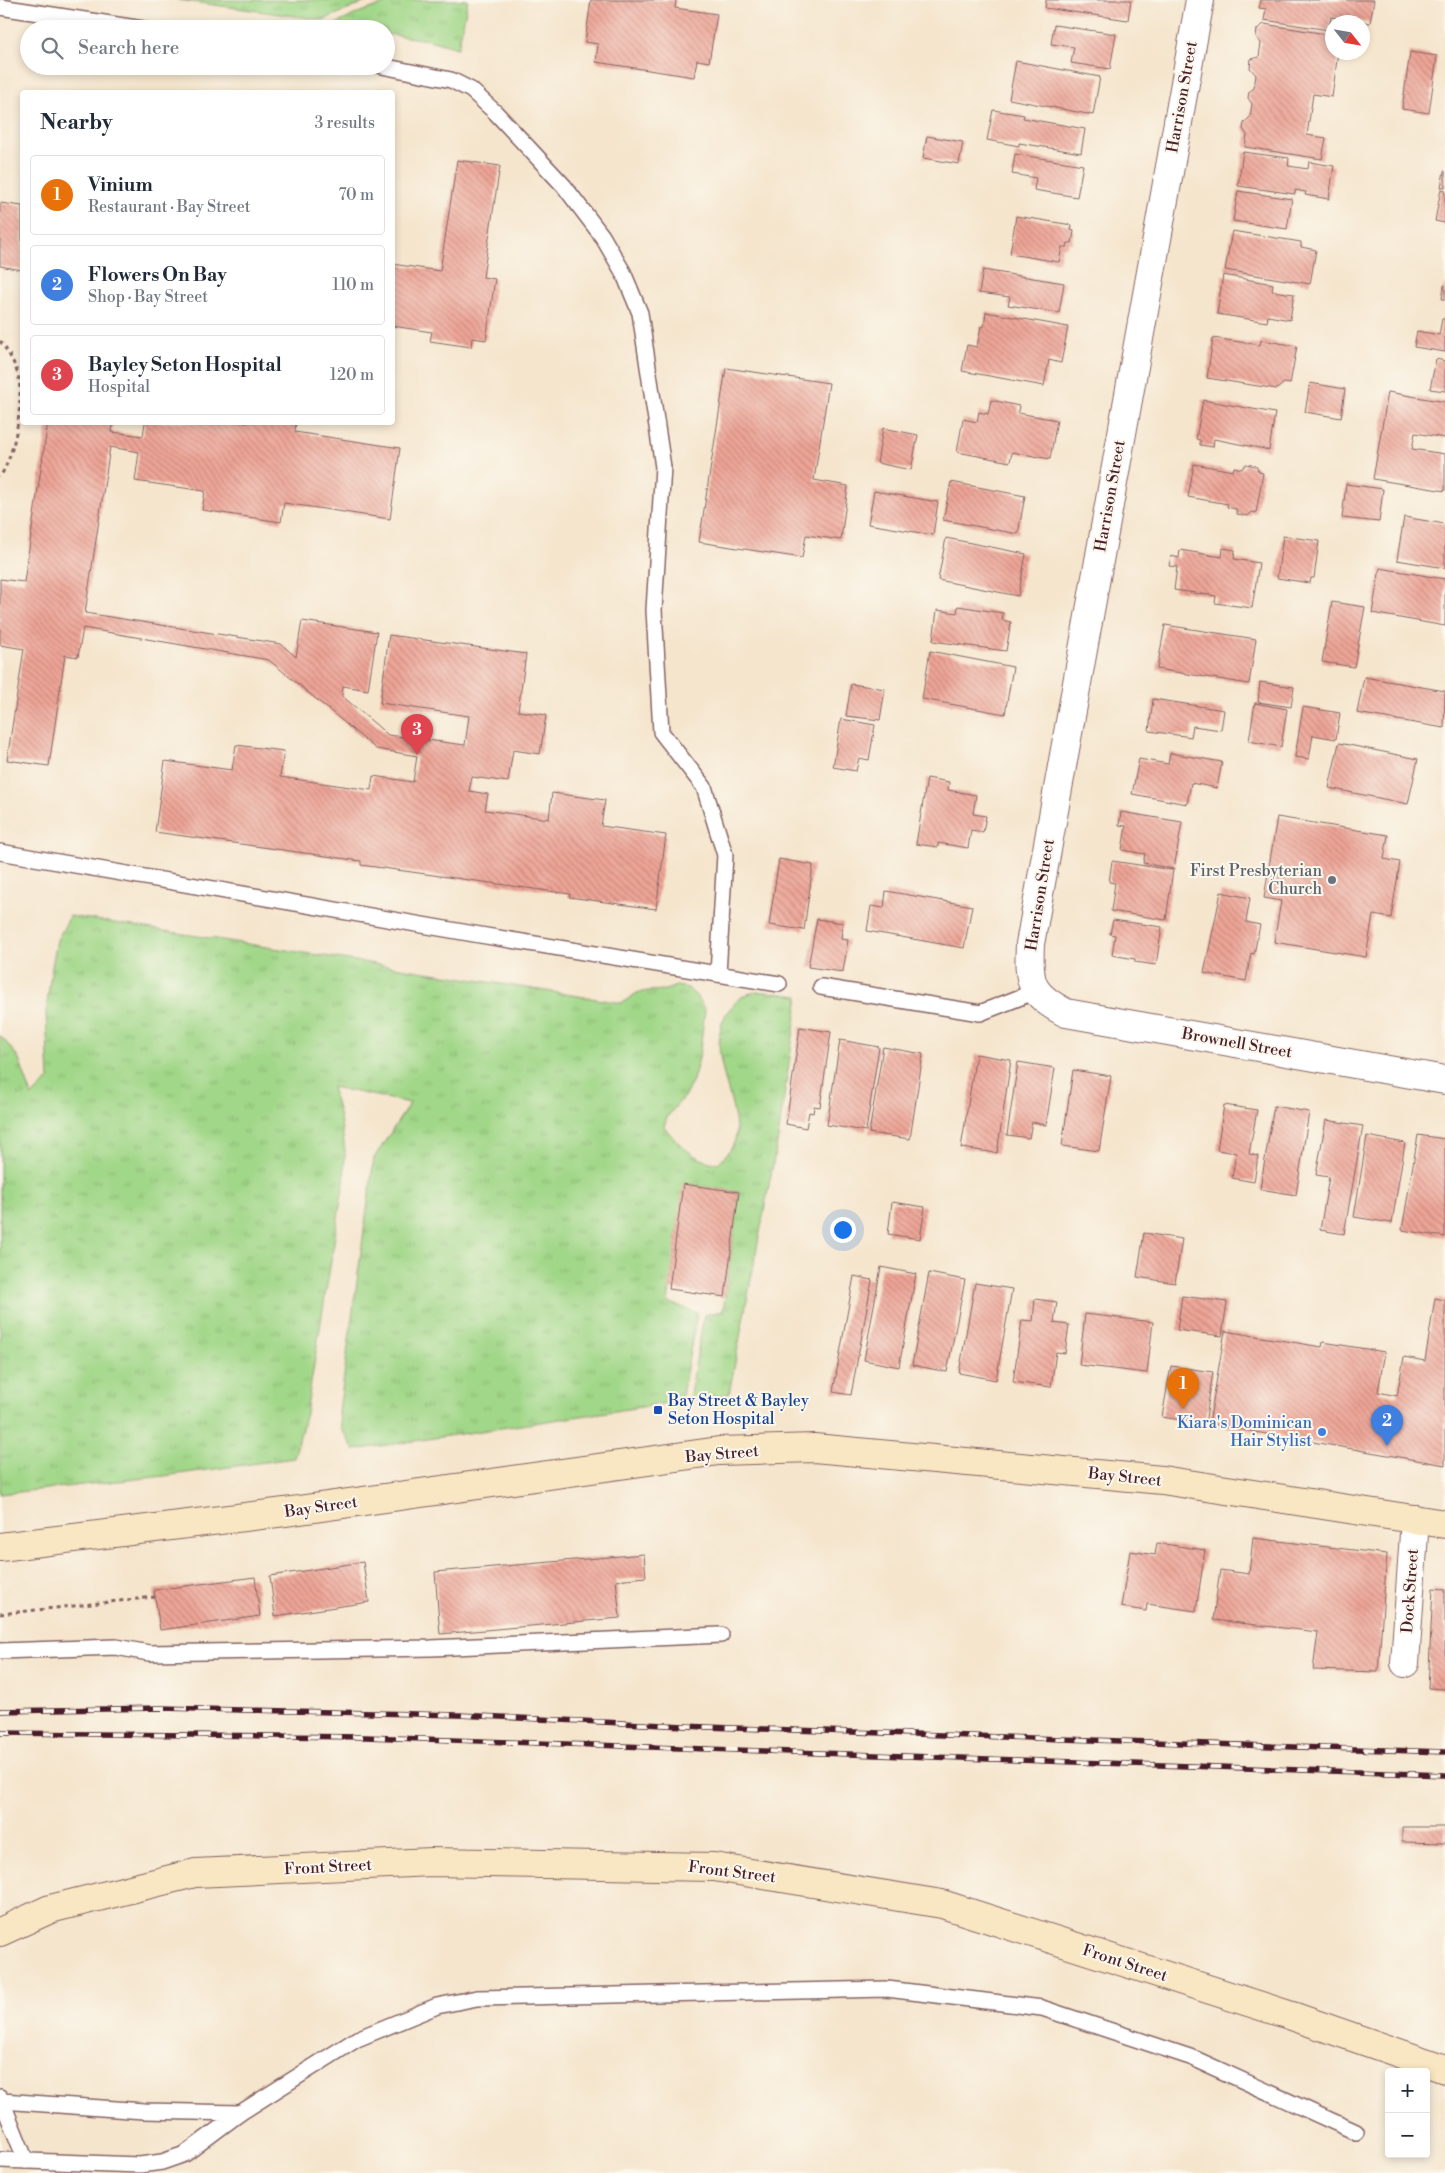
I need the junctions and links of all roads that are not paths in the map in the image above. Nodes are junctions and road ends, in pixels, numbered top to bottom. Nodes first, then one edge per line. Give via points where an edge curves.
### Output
1 (1200, 0) edge
2 (0, 6) edge
3 (87, 20) edge
4 (395, 69) edge
5 (0, 852) edge
6 (718, 974) junction
7 (779, 984) dead end
8 (821, 987) dead end
9 (1036, 991) junction
10 (1445, 1080) edge
11 (1415, 1519) junction
12 (1445, 1524) edge
13 (0, 1547) edge
14 (721, 1634) dead end
15 (0, 1651) edge
16 (1405, 1663) dead end
17 (0, 1932) edge
18 (1445, 2069) edge
19 (1, 2099) edge
20 (240, 2113) junction
21 (1356, 2132) dead end
22 (0, 2160) edge
23 (26, 2161) junction

1 - 9 street, Harrison Street via 1030,944 1029,971
2 - 3 lane
4 - 6 lane via 450,80 471,90 496,113 564,186 602,236 623,272 640,313 663,467 654,610 661,732 704,787 725,855
5 - 6 lane
6 - 7 lane
8 - 9 lane via 980,1013
9 - 10 street, Brownell Street via 1048,1004 1066,1013
11 - 12 street, Bay Street
11 - 13 street, Bay Street via 1162,1480 814,1448 719,1452 285,1512
11 - 16 street, Dock Street
14 - 15 lane via 431,1648 150,1653 116,1647
17 - 18 street, Front Street via 50,1909 196,1873 432,1862 714,1866 942,1904 1292,2016
19 - 20 lane via 144,2111
19 - 23 lane
20 - 21 lane via 357,2040 437,2006 477,1998 887,1989 1042,2008 1193,2058
20 - 23 lane via 185,2154 162,2162 140,2165
22 - 23 lane

